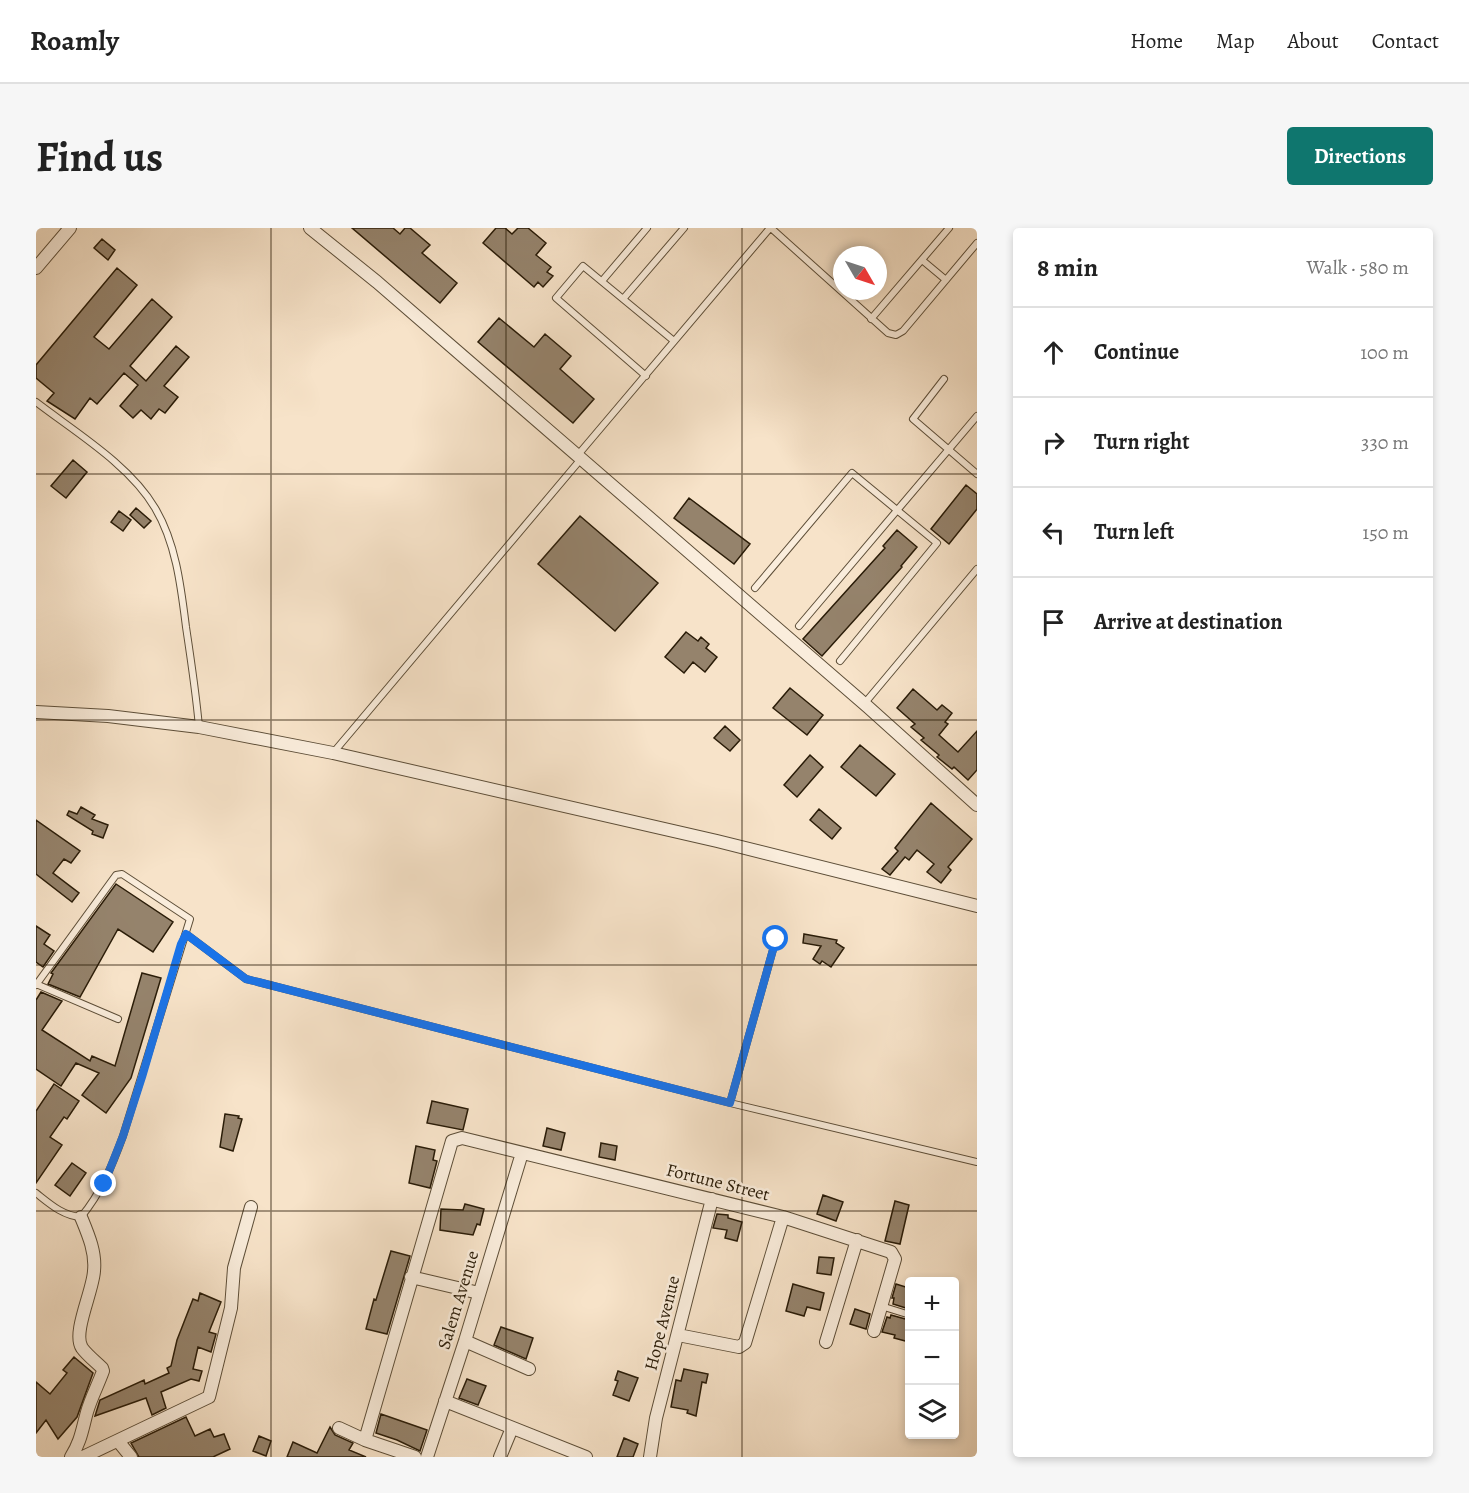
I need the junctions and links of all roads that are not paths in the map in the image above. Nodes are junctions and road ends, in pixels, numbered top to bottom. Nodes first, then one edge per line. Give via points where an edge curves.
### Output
1 (70, 228) edge
2 (310, 228) edge
3 (647, 228) edge
4 (684, 228) edge
5 (771, 228) edge
6 (949, 228) edge
7 (977, 243) edge
8 (922, 260) junction
9 (36, 268) edge
10 (946, 280) junction
11 (602, 281) junction
12 (623, 299) junction
13 (872, 319) junction
14 (674, 341) junction
15 (646, 376) junction
16 (944, 379) dead end
17 (36, 402) edge
18 (977, 416) edge
19 (948, 449) junction
20 (579, 457) junction
21 (977, 474) edge
22 (897, 510) junction
23 (977, 569) edge
24 (755, 588) dead end
25 (799, 626) dead end
26 (840, 661) dead end
27 (864, 704) junction
28 (36, 712) edge
29 (199, 728) junction
30 (333, 753) junction
31 (977, 805) edge
32 (977, 906) edge
33 (186, 934) junction
34 (776, 939) dead end
35 (36, 984) edge
36 (118, 1019) dead end
37 (730, 1103) junction
38 (522, 1153) junction
39 (977, 1162) edge
40 (36, 1193) edge
41 (712, 1199) junction
42 (251, 1207) dead end
43 (81, 1217) junction
44 (783, 1217) junction
45 (857, 1240) junction
46 (411, 1277) junction
47 (478, 1293) junction
48 (881, 1306) junction
49 (905, 1314) edge
50 (874, 1331) dead end
51 (678, 1335) junction
52 (465, 1341) junction
53 (826, 1342) dead end
54 (529, 1369) dead end
55 (445, 1401) junction
56 (339, 1428) dead end
57 (512, 1428) junction
58 (365, 1440) junction
59 (118, 1441) junction
60 (70, 1457) edge
61 (83, 1457) edge
62 (131, 1457) edge
63 (416, 1457) edge
64 (427, 1457) edge
65 (500, 1457) edge
66 (586, 1457) edge
67 (650, 1457) edge

1 - 9 street
2 - 20 street
3 - 11 lane
4 - 12 lane
5 - 13 lane
5 - 14 lane
6 - 8 lane
7 - 10 lane
8 - 10 lane
8 - 13 lane
10 - 13 lane via 896,335
11 - 12 lane
11 - 15 lane via 583,266 556,298
12 - 14 lane
14 - 15 lane
15 - 20 lane
16 - 19 lane via 913,419
17 - 29 lane via 131,478 155,507 168,536 180,582
18 - 19 lane
19 - 21 lane
19 - 22 lane
20 - 27 street
20 - 30 lane
22 - 24 lane via 852,474
22 - 25 lane
22 - 26 lane via 938,543
23 - 27 lane
27 - 31 street
28 - 29 street via 108,716
29 - 30 street
30 - 32 street via 717,841
33 - 35 lane via 190,919 116,875
33 - 37 lane via 252,981
33 - 43 lane via 113,1162 94,1201
34 - 37 lane
35 - 36 lane
37 - 39 lane
38 - 41 street, Fortune Street
38 - 46 street, Fortune Street via 462,1138 452,1141
38 - 47 street, Salem Avenue
40 - 43 lane via 64,1214
41 - 44 street, Fortune Street
41 - 51 street, Hope Avenue
42 - 59 street via 234,1268 230,1316 209,1396
43 - 60 street via 93,1252 94,1270 78,1336 81,1348 103,1371 81,1438
44 - 45 street, Fortune Street
44 - 51 street via 745,1343 738,1347
45 - 48 street, Fortune Street via 895,1255
45 - 53 street
46 - 47 street
46 - 58 street
47 - 52 street, Salem Avenue
48 - 49 lane
48 - 50 street, Fortune Street
51 - 67 street, Hope Avenue
52 - 54 street
52 - 55 street, Salem Avenue
55 - 57 street
55 - 64 street, Salem Avenue
56 - 58 street
57 - 65 street
57 - 66 street
58 - 63 street
59 - 61 street
59 - 62 street

